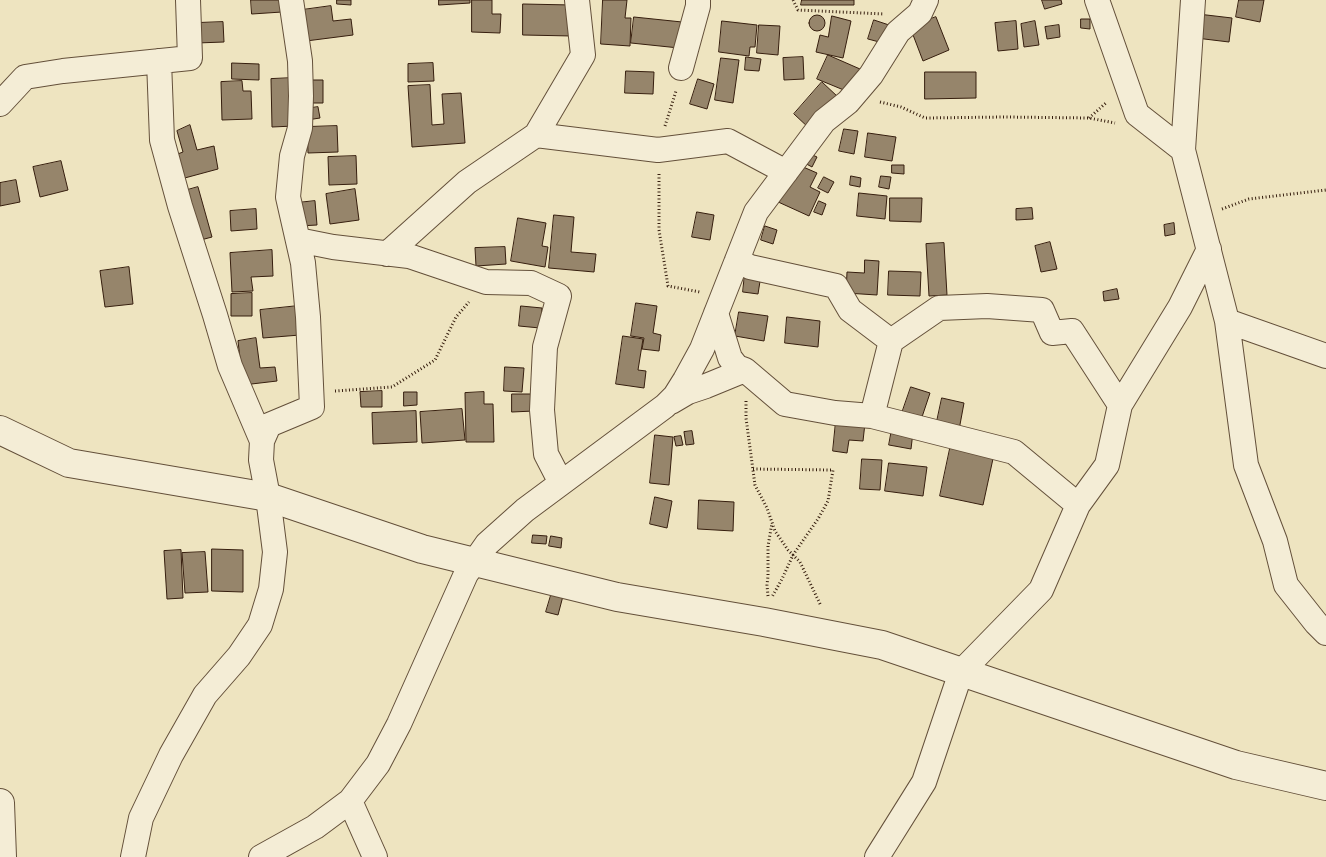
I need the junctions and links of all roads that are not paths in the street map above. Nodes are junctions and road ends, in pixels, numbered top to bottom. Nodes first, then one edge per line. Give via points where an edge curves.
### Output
1 (188, 0) edge
2 (290, 0) edge
3 (577, 0) edge
4 (698, 0) edge
5 (926, 0) edge
6 (1097, 0) edge
7 (1193, 0) edge
8 (159, 61) junction
9 (680, 68) road end
10 (0, 104) edge
11 (536, 135) junction
12 (1183, 150) junction
13 (786, 172) junction
14 (298, 240) junction
15 (1209, 249) junction
16 (387, 254) junction
17 (737, 260) junction
18 (716, 313) junction
19 (1227, 321) junction
20 (891, 341) junction
21 (1326, 356) edge
22 (745, 370) junction
23 (1120, 405) junction
24 (665, 406) junction
25 (872, 416) junction
26 (0, 430) edge
27 (262, 441) junction
28 (561, 483) junction
29 (268, 497) junction
30 (1078, 505) junction
31 (474, 562) junction
32 (1326, 633) edge
33 (961, 672) junction
34 (1326, 786) edge
35 (350, 801) junction
36 (0, 803) edge
37 (2, 857) edge
38 (133, 857) edge
39 (261, 857) edge
40 (375, 857) edge
41 (877, 857) edge

1 - 8 street via 190,58
2 - 14 street via 300,61 301,96 300,128 292,156 288,197
3 - 11 street via 582,54
4 - 9 street
5 - 13 street via 920,12 898,32 871,75 848,102 824,121
6 - 12 street via 1138,114
7 - 12 street
8 - 10 street via 25,77
8 - 27 street via 162,140 230,366
11 - 13 street via 658,150 728,141
11 - 16 street via 467,182
12 - 15 street
13 - 17 street via 756,212
14 - 16 street
14 - 27 street via 307,308 312,407 269,425
15 - 19 street
15 - 23 street via 1180,306
16 - 28 street via 409,256 486,282 531,283 559,296 545,347 542,410 546,454
17 - 18 street
17 - 20 street via 750,267 836,286 850,310
18 - 22 street via 730,358 737,367
18 - 24 street via 685,380
19 - 21 street
19 - 32 street via 1246,465 1275,541 1286,584
20 - 23 street via 939,308 987,306 1042,310 1052,333 1072,331
20 - 25 street
22 - 24 street via 688,392
22 - 25 street via 785,404
23 - 30 street via 1107,465
24 - 28 street
25 - 30 street via 1014,452
26 - 29 street via 69,463
27 - 29 street via 261,460
28 - 31 street via 487,544
29 - 31 street via 422,549
29 - 38 street via 275,552 271,589 260,624 239,656 205,695 171,755 141,818
30 - 33 street via 1041,590
31 - 33 street via 617,597 766,614 837,636 882,645
31 - 35 street via 399,724 378,764
33 - 34 street via 1236,765
33 - 41 street via 924,782
35 - 39 street via 315,828
35 - 40 street
36 - 37 street

